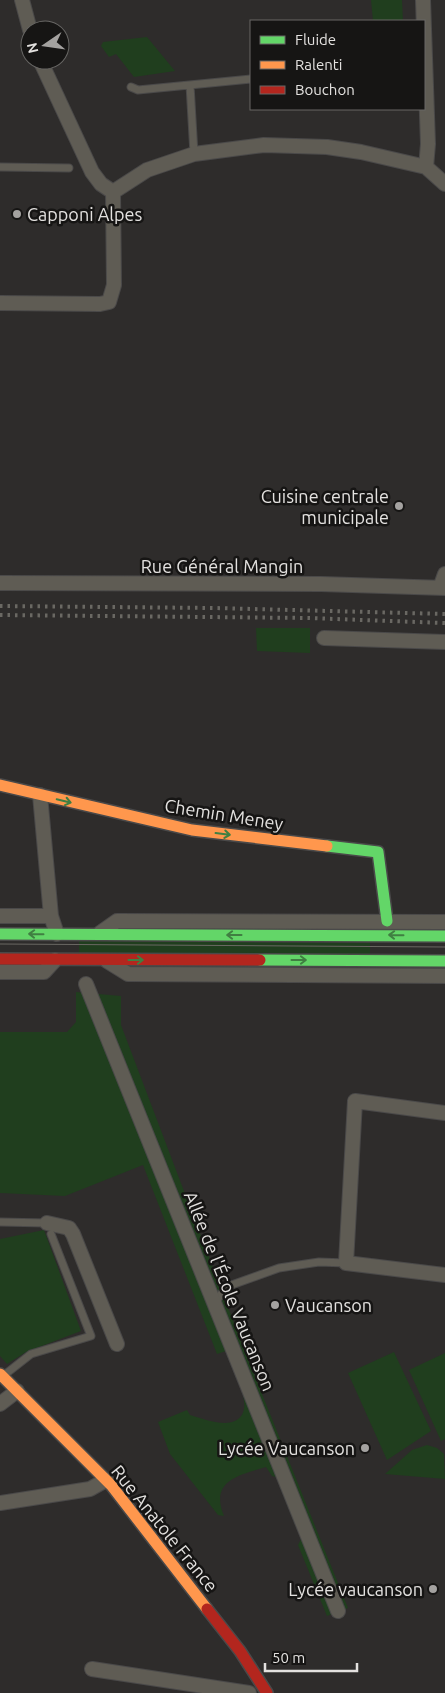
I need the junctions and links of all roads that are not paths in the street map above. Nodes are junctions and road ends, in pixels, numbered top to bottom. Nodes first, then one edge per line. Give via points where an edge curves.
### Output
1 (22, 0) edge
2 (423, 0) edge
3 (27, 20) edge
4 (423, 20) edge
5 (45, 70) edge
6 (250, 80) edge
7 (425, 83) edge
8 (190, 85) junction
9 (131, 87) dead end
10 (194, 154) junction
11 (0, 167) edge
12 (426, 167) junction
13 (69, 168) dead end
14 (445, 184) edge
15 (113, 192) junction
16 (0, 303) edge
17 (445, 574) edge
18 (0, 583) edge
19 (442, 588) edge
20 (324, 638) dead end
21 (445, 642) edge
22 (0, 785) edge
23 (40, 795) junction
24 (0, 916) edge
25 (51, 916) junction
26 (387, 921) junction
27 (445, 922) edge
28 (0, 934) edge
29 (57, 934) junction
30 (98, 935) junction
31 (445, 936) edge
32 (0, 959) edge
33 (55, 960) junction
34 (105, 960) junction
35 (445, 962) edge
36 (0, 972) edge
37 (445, 976) edge
38 (86, 984) dead end
39 (445, 1113) edge
40 (0, 1222) edge
41 (49, 1229) junction
42 (346, 1263) junction
43 (445, 1275) edge
44 (214, 1303) junction
45 (117, 1344) dead end
46 (1, 1375) edge
47 (17, 1391) junction
48 (0, 1404) edge
49 (106, 1480) junction
50 (0, 1503) edge
51 (338, 1611) dead end
52 (92, 1669) dead end
53 (249, 1693) edge
54 (264, 1693) edge

1 - 3 street
2 - 4 street
5 - 15 street via 92,172
6 - 8 lane
7 - 12 street
8 - 9 lane via 138,90
8 - 10 lane
10 - 12 street via 264,145 311,146 361,152
10 - 15 street via 147,170
11 - 13 lane
12 - 14 street
15 - 16 street via 114,285 109,302
17 - 19 street
18 - 19 street, Rue Général Mangin via 321,584
20 - 21 street
22 - 23 main road, Chemin Meney
23 - 25 street
23 -> 26 main road, Chemin Meney via 192,830 378,852
24 - 25 street
25 - 29 street
26 - 27 street
26 - 30 street via 117,921
29 -> 28 main road
29 - 30 main road
31 -> 30 main road
32 - 33 main road
33 - 34 main road
33 - 36 street via 44,972
34 -> 35 main road
34 - 37 street via 128,974
38 - 44 street, Allée de l'École Vaucanson
39 - 42 street via 356,1101
40 - 41 lane
41 - 45 street via 69,1228 74,1234
41 - 46 lane via 90,1336 31,1354
42 - 43 street
42 - 44 lane via 319,1262 279,1268 226,1287
44 - 51 street, Allée de l'École Vaucanson
46 - 47 main road, Rue Anatole France
47 - 48 street
47 - 49 main road, Rue Anatole France
49 - 50 street via 90,1489
49 - 54 main road, Rue Anatole France via 240,1650
52 - 53 street

